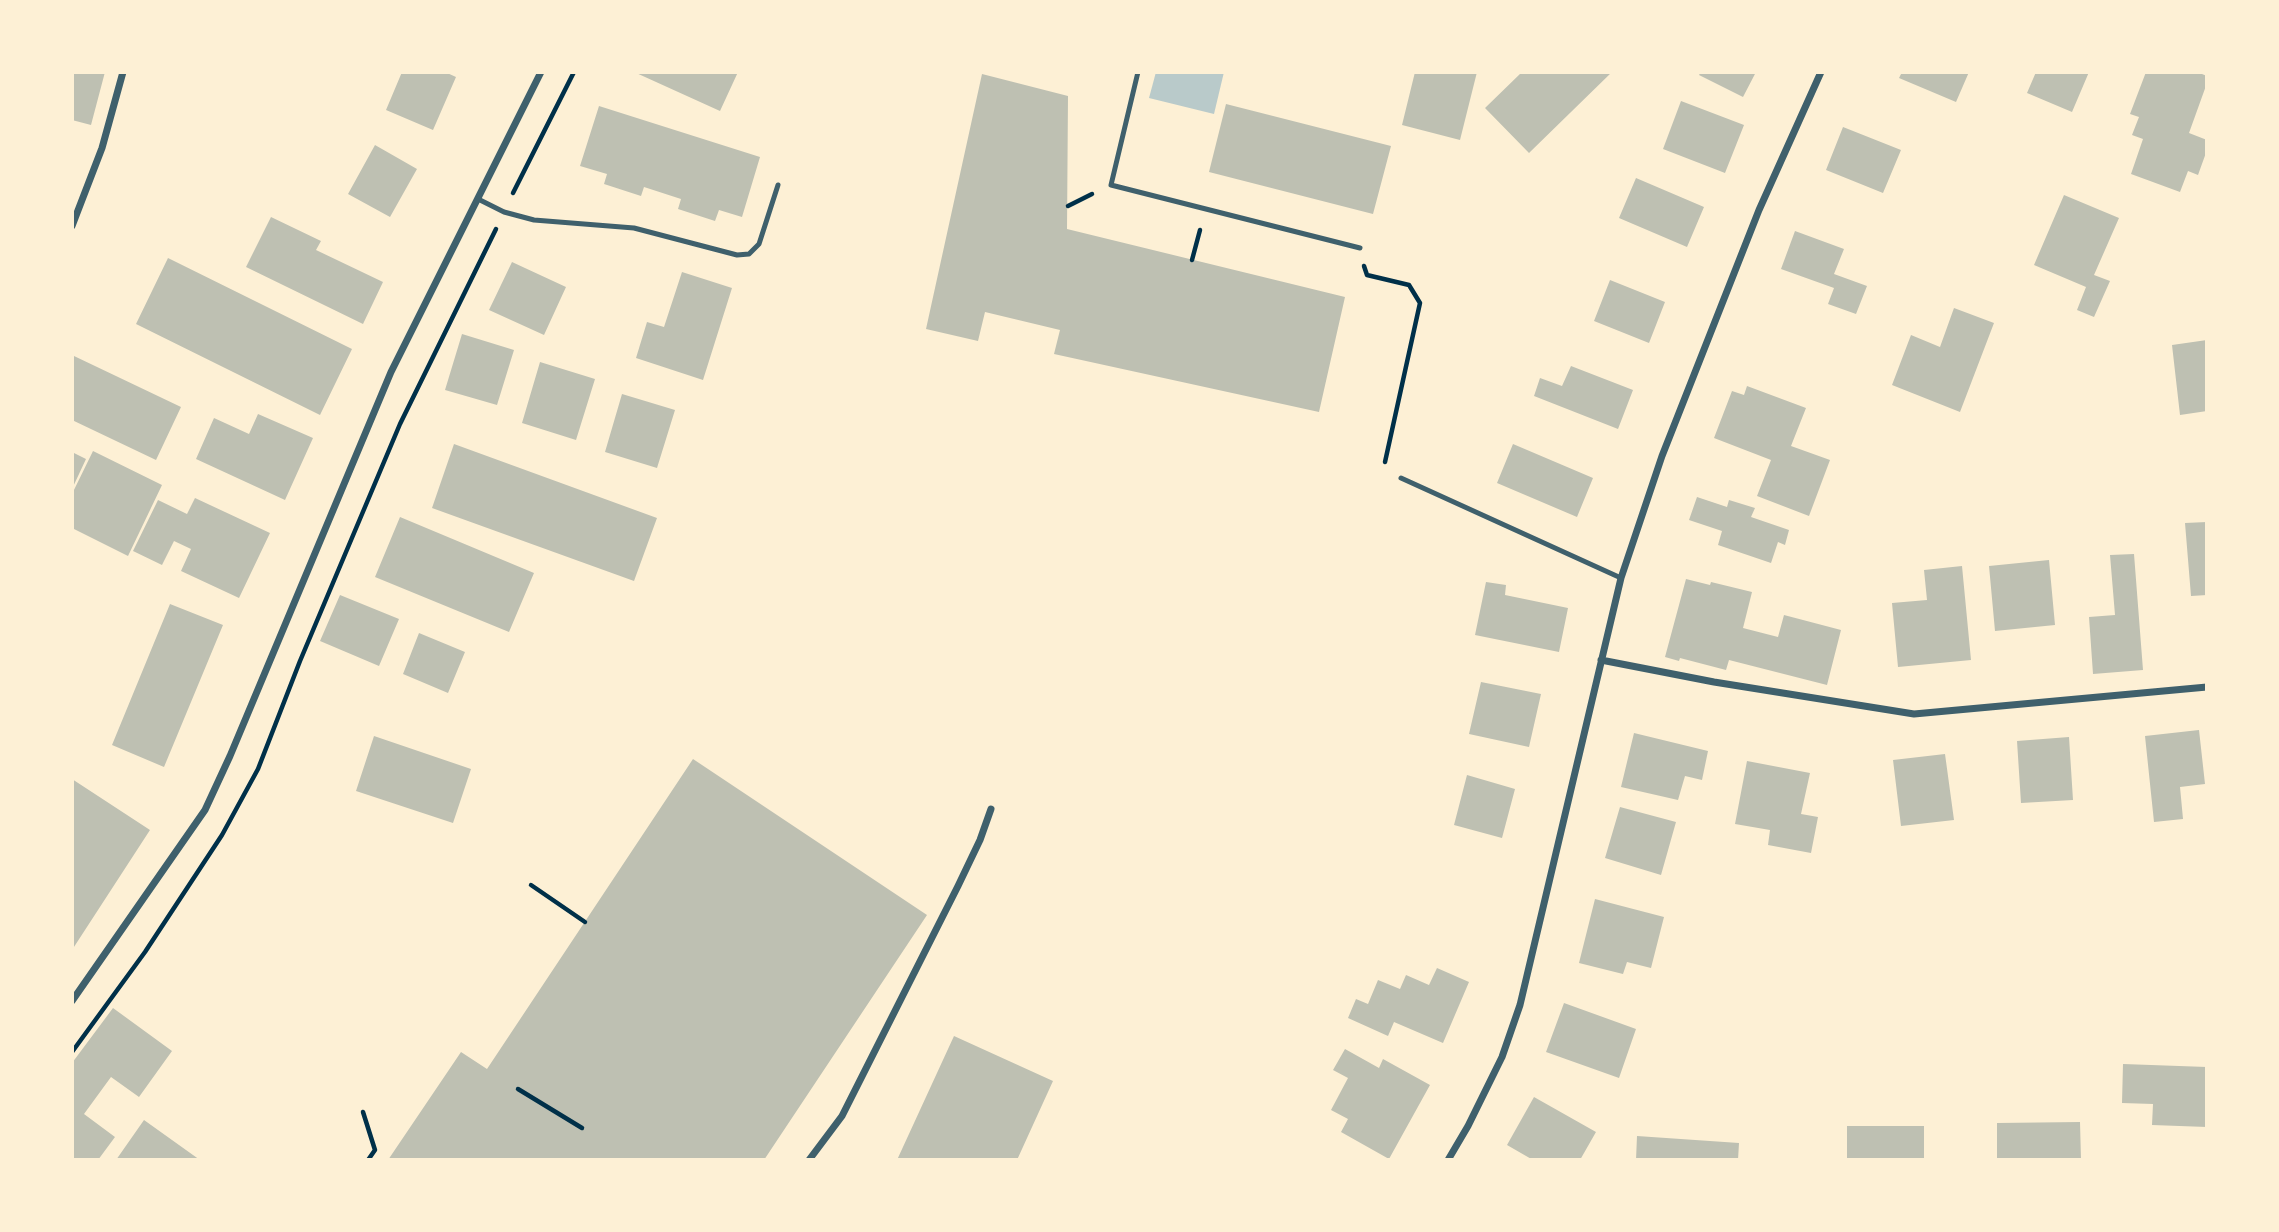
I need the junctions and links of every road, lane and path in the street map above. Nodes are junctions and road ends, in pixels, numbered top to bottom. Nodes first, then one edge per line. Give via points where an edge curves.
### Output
1 (122, 72) edge
2 (541, 72) edge
3 (1138, 72) edge
4 (1821, 72) edge
5 (778, 185) dead end
6 (478, 199) junction
7 (1205, 209) junction
8 (72, 226) edge
9 (1360, 248) joint
10 (1192, 260) dead end
11 (1401, 478) joint
12 (1621, 578) junction
13 (1601, 660) junction
14 (2207, 687) edge
15 (991, 809) dead end
16 (531, 884) dead end
17 (585, 922) dead end
18 (72, 1001) edge
19 (518, 1089) dead end
20 (363, 1112) dead end
21 (582, 1128) dead end
22 (368, 1160) edge
23 (809, 1160) edge
24 (1448, 1160) edge

1 - 8 street via 102,148
2 - 6 street
3 - 7 lane via 1111,185
4 - 12 street via 1759,210 1662,456
5 - 6 lane via 759,244 748,254 737,255 634,228 534,220
6 - 18 street via 391,372 205,810
7 - 9 lane
7 - 10 path
9 - 11 path via 1367,275 1409,285 1420,303 1383,473
11 - 12 lane
12 - 13 street
13 - 14 street via 1914,714
13 - 24 street via 1520,1005 1502,1058
15 - 23 street via 958,886 842,1116
16 - 17 path
19 - 21 path
20 - 22 path via 375,1150

